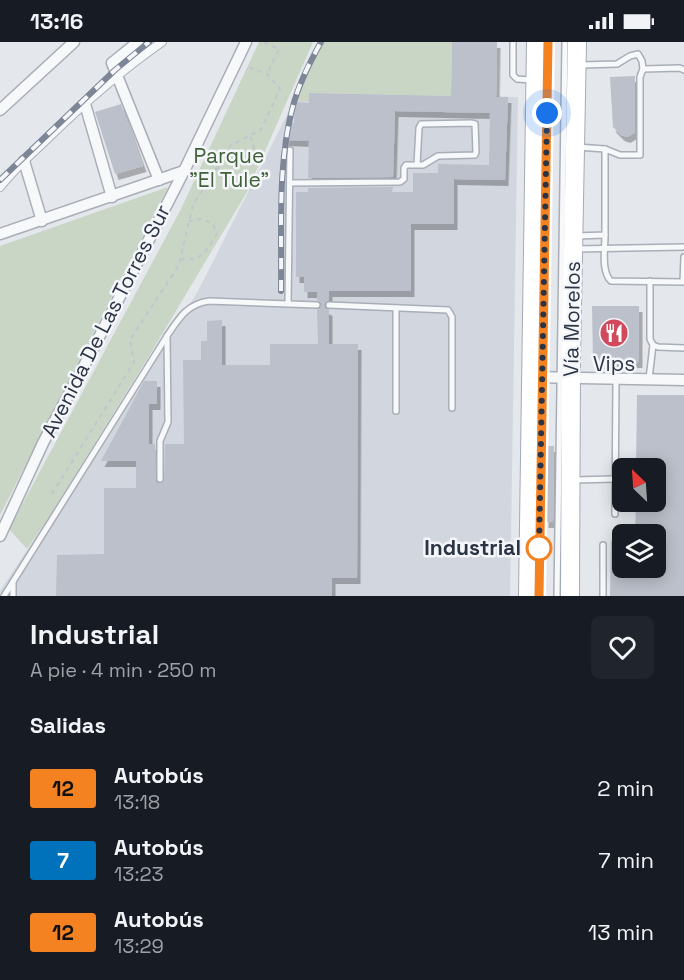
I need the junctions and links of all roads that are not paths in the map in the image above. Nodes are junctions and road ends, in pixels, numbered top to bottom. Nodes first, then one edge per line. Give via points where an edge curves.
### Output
1 (74, 42) edge
2 (138, 42) edge
3 (162, 42) edge
4 (246, 42) edge
5 (513, 42) edge
6 (536, 42) edge
7 (548, 42) edge
8 (565, 42) edge
9 (577, 42) edge
10 (576, 66) junction
11 (643, 69) junction
12 (684, 70) edge
13 (117, 75) junction
14 (536, 80) junction
15 (85, 104) junction
16 (0, 110) edge
17 (576, 147) junction
18 (605, 149) junction
19 (290, 150) dead end
20 (24, 161) junction
21 (417, 165) junction
22 (184, 171) junction
23 (159, 180) junction
24 (290, 183) junction
25 (0, 187) edge
26 (112, 197) junction
27 (42, 221) junction
28 (0, 234) edge
29 (605, 235) junction
30 (574, 242) junction
31 (684, 247) edge
32 (605, 248) junction
33 (684, 257) edge
34 (650, 281) junction
35 (684, 282) edge
36 (288, 304) junction
37 (317, 305) dead end
38 (329, 306) dead end
39 (396, 308) junction
40 (167, 336) junction
41 (653, 345) junction
42 (684, 348) edge
43 (537, 377) junction
44 (565, 378) junction
45 (616, 379) junction
46 (650, 379) junction
47 (684, 380) edge
48 (452, 408) dead end
49 (396, 411) dead end
50 (614, 458) edge
51 (160, 479) dead end
52 (612, 479) edge
53 (570, 480) junction
54 (0, 537) edge
55 (603, 545) dead end
56 (13, 580) junction
57 (4, 596) edge
58 (13, 596) edge
59 (528, 596) edge
60 (539, 596) edge
61 (557, 596) edge
62 (570, 596) edge
63 (603, 596) edge

1 - 16 street
2 - 13 street via 112,63
3 - 13 street
4 - 22 street, Avenida De Las Torres Sur
5 - 14 lane via 514,78
6 - 14 main road, Vía Morelos
7 - 43 lane
8 - 44 lane
9 - 10 main road, Vía Morelos
10 - 11 lane via 617,64 635,54 641,58
10 - 17 main road, Vía Morelos
11 - 12 lane
11 - 18 lane via 640,155 617,155
13 - 15 street
13 - 23 street
14 - 43 main road, Vía Morelos
15 - 20 street
15 - 26 street
17 - 18 lane
17 - 30 main road, Vía Morelos
18 - 29 lane
19 - 24 lane
20 - 25 street
20 - 27 street
21 - 21 lane via 438,156 475,155 475,124 421,124
21 - 24 lane via 406,165 404,179 397,182
22 - 23 street
22 - 54 street, Avenida De Las Torres Sur via 43,442
23 - 26 street
24 - 36 lane
26 - 27 street
27 - 28 street
29 - 30 lane
29 - 32 lane
30 - 32 lane
30 - 44 main road, Vía Morelos
31 - 32 lane
32 - 34 lane via 608,279
33 - 35 lane
34 - 35 lane
34 - 41 lane
36 - 37 lane
36 - 40 lane via 199,302 186,309
38 - 39 lane
39 - 48 lane via 445,309 451,314
39 - 49 lane
40 - 51 lane via 168,422 160,441
40 - 56 lane
41 - 42 lane
41 - 46 lane
43 - 44 street
43 - 59 main road, Vía Morelos
43 - 60 lane
44 - 45 street
44 - 53 main road, Vía Morelos
44 - 61 lane
45 - 46 street
45 - 50 lane
46 - 47 street
52 - 53 lane
53 - 62 main road, Vía Morelos
55 - 63 lane
56 - 57 lane
56 - 58 lane

